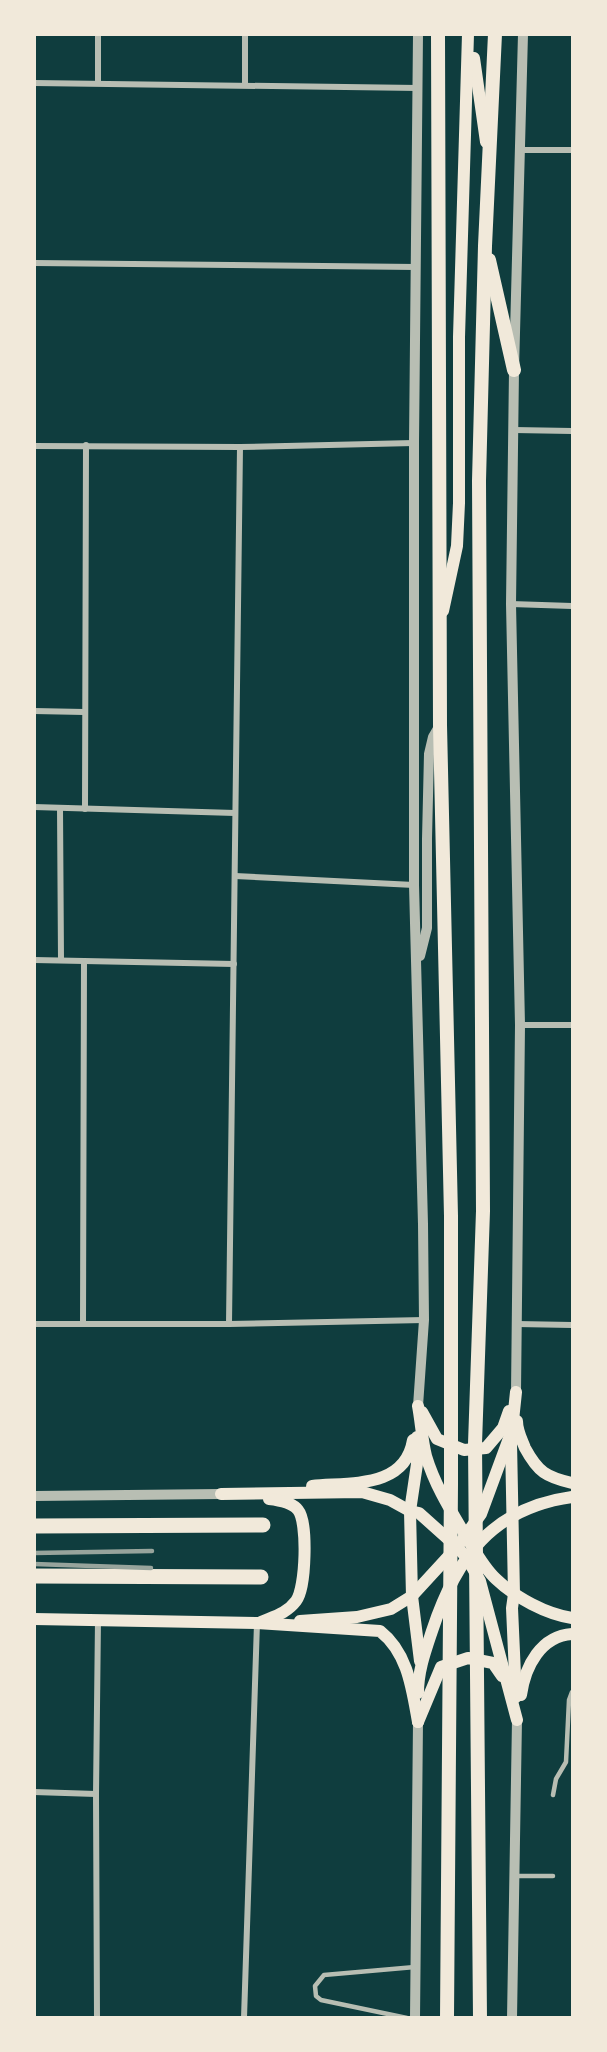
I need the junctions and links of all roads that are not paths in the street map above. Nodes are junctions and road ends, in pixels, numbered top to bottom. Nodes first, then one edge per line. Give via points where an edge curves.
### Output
1 (98, 34) edge
2 (245, 34) edge
3 (418, 34) edge
4 (438, 34) edge
5 (470, 34) edge
6 (495, 34) edge
7 (523, 34) edge
8 (34, 83) edge
9 (98, 83) junction
10 (245, 85) junction
11 (419, 88) junction
12 (519, 150) junction
13 (573, 150) edge
14 (489, 154) junction
15 (485, 246) junction
16 (34, 263) edge
17 (416, 267) junction
18 (514, 370) junction
19 (514, 430) junction
20 (573, 431) edge
21 (414, 443) junction
22 (86, 445) junction
23 (34, 446) edge
24 (240, 447) junction
25 (511, 604) junction
26 (573, 606) edge
27 (441, 621) junction
28 (34, 711) edge
29 (84, 712) junction
30 (440, 725) junction
31 (34, 807) edge
32 (60, 808) junction
33 (85, 809) junction
34 (235, 813) junction
35 (235, 876) junction
36 (414, 885) junction
37 (34, 960) edge
38 (61, 960) junction
39 (84, 961) junction
40 (234, 964) junction
41 (417, 966) junction
42 (520, 1025) junction
43 (573, 1025) edge
44 (424, 1320) junction
45 (34, 1324) edge
46 (83, 1324) junction
47 (229, 1324) junction
48 (516, 1324) junction
49 (573, 1325) edge
50 (516, 1392) junction
51 (418, 1406) junction
52 (512, 1430) junction
53 (573, 1483) edge
54 (221, 1494) junction
55 (34, 1496) edge
56 (573, 1497) edge
57 (410, 1511) junction
58 (512, 1516) junction
59 (263, 1525) dead end
60 (34, 1526) edge
61 (457, 1547) junction
62 (468, 1547) junction
63 (34, 1576) edge
64 (261, 1577) dead end
65 (514, 1594) junction
66 (412, 1596) junction
67 (573, 1618) edge
68 (34, 1619) edge
69 (98, 1620) junction
70 (257, 1623) junction
71 (573, 1634) edge
72 (421, 1665) junction
73 (573, 1692) edge
74 (517, 1719) junction
75 (418, 1722) junction
76 (34, 1792) edge
77 (96, 1794) junction
78 (553, 1795) dead end
79 (513, 1876) junction
80 (552, 1876) dead end
81 (415, 1967) junction
82 (97, 2018) edge
83 (244, 2018) edge
84 (407, 2018) edge
85 (415, 2018) edge
86 (447, 2018) edge
87 (480, 2018) edge
88 (512, 2018) edge

1 - 9 street
2 - 10 street
3 - 11 street
4 - 27 main road
5 - 14 main road
5 - 27 main road via 459,337 457,546
6 - 14 main road
7 - 12 street
8 - 9 street
9 - 10 street
10 - 11 street
11 - 17 street
12 - 13 street
12 - 18 street
14 - 15 main road
15 - 18 main road
15 - 87 main road via 479,481 483,1211 475,1444
16 - 17 street
17 - 21 street
18 - 19 street
19 - 20 street
19 - 25 street
21 - 24 street
21 - 36 street
22 - 23 street
22 - 24 street
22 - 29 street
24 - 34 street
25 - 26 street
25 - 42 street
27 - 30 main road
28 - 29 street
29 - 33 street
30 - 41 street via 429,754 427,928
30 - 86 main road via 451,1216
31 - 32 street
32 - 33 street
32 - 38 street
33 - 34 street
34 - 35 street
35 - 36 street
35 - 40 street
36 - 41 street
37 - 38 street
38 - 39 street
39 - 40 street
39 - 46 street
40 - 47 street
41 - 44 street
42 - 43 street
42 - 48 street
44 - 47 street
44 - 51 street
45 - 46 street
46 - 47 street
48 - 49 street
48 - 50 street
50 - 51 main road via 502,1428 486,1448 464,1450 437,1439
50 - 52 main road
50 - 53 main road via 517,1430 535,1466 554,1479
51 - 54 main road via 406,1460 395,1472 380,1479
51 - 57 main road via 417,1464
51 - 62 main road via 425,1453
52 - 58 main road
52 - 62 main road
54 - 55 street
54 - 57 main road via 362,1492
54 - 70 main road via 281,1500 297,1508 304,1520 303,1587 298,1599 287,1611
56 - 58 main road via 527,1507
57 - 61 main road via 419,1512
57 - 66 main road
58 - 62 main road
58 - 65 main road
59 - 60 highway
61 - 62 main road
61 - 66 main road
62 - 65 main road
62 - 72 main road via 444,1598
62 - 74 main road
63 - 64 highway
65 - 67 main road via 557,1616
65 - 74 main road
66 - 70 main road via 391,1609 357,1617
66 - 72 main road
68 - 69 main road
69 - 70 main road
69 - 77 street
70 - 75 main road via 380,1631 401,1656 411,1682
70 - 83 street
71 - 74 main road via 545,1644 533,1657 523,1681
72 - 75 main road
73 - 78 lane via 566,1762 556,1779
74 - 75 main road via 501,1673 493,1663 468,1658 441,1667
74 - 79 street
75 - 81 street
76 - 77 street
77 - 82 street
79 - 80 lane
79 - 88 street
81 - 84 lane via 324,1975 315,1986 316,1996 321,2000
81 - 85 street

